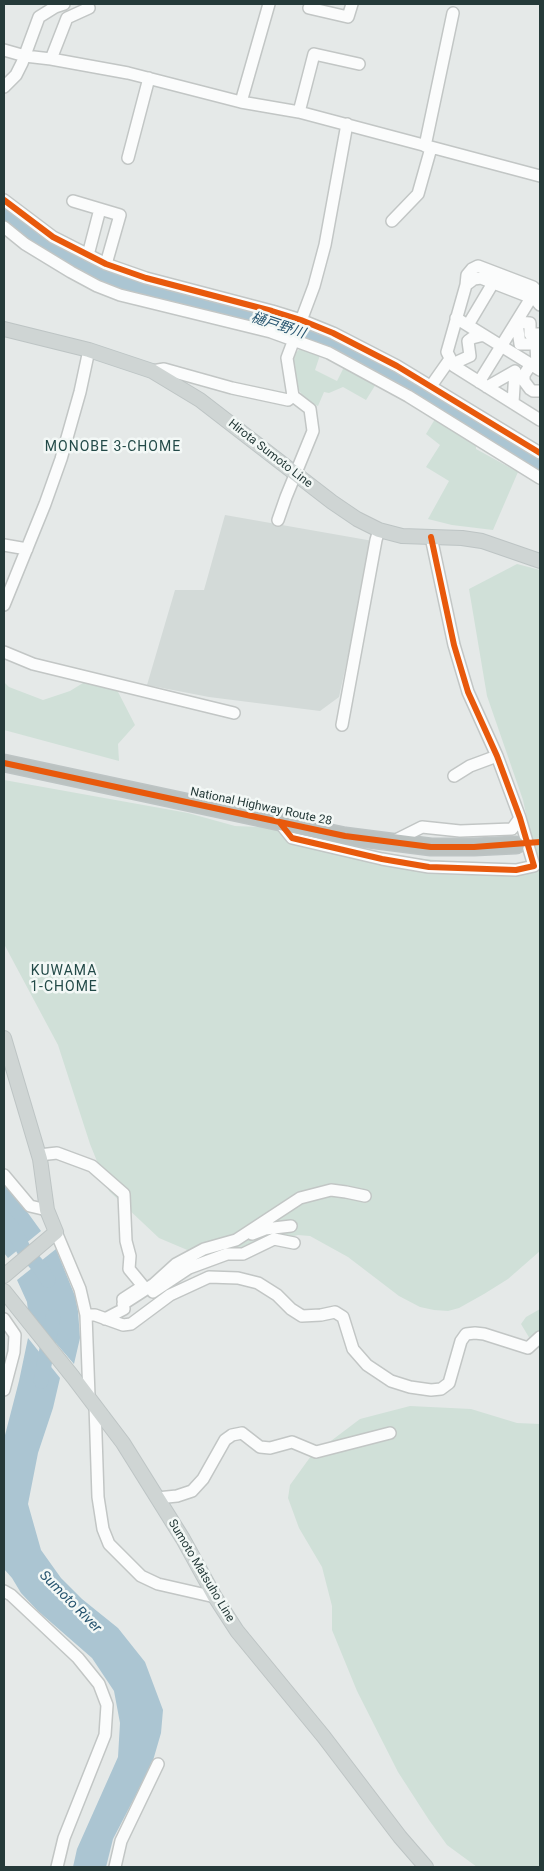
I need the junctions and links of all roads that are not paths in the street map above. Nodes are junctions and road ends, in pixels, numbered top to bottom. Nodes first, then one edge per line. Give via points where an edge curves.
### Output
1 (64, 4) edge
2 (269, 4) edge
3 (352, 4) edge
4 (89, 8) dead end
5 (309, 8) dead end
6 (452, 13) dead end
7 (4, 50) edge
8 (25, 56) junction
9 (51, 59) junction
10 (359, 64) dead end
11 (149, 78) junction
12 (4, 87) edge
13 (242, 102) junction
14 (299, 112) junction
15 (347, 124) junction
16 (428, 147) junction
17 (128, 158) dead end
18 (540, 176) edge
19 (4, 200) edge
20 (73, 201) dead end
21 (100, 209) junction
22 (392, 221) dead end
23 (4, 227) edge
24 (88, 255) junction
25 (106, 264) junction
26 (493, 283) junction
27 (466, 285) junction
28 (536, 296) edge
29 (540, 305) edge
30 (456, 318) junction
31 (301, 320) junction
32 (468, 325) junction
33 (513, 326) junction
34 (4, 329) edge
35 (482, 334) junction
36 (540, 334) edge
37 (294, 341) junction
38 (502, 346) junction
39 (89, 350) junction
40 (452, 362) junction
41 (536, 367) edge
42 (152, 371) junction
43 (483, 384) junction
44 (431, 386) junction
45 (540, 391) edge
46 (293, 396) junction
47 (513, 403) junction
48 (540, 420) edge
49 (540, 451) edge
50 (296, 473) junction
51 (540, 478) edge
52 (278, 520) dead end
53 (379, 530) junction
54 (431, 537) junction
55 (4, 545) edge
56 (27, 549) junction
57 (540, 561) edge
58 (4, 604) edge
59 (4, 652) edge
60 (234, 713) dead end
61 (342, 726) dead end
62 (497, 756) junction
63 (4, 764) edge
64 (454, 776) dead end
65 (520, 818) junction
66 (280, 823) junction
67 (390, 843) junction
68 (516, 845) tunnel mouth
69 (4, 1038) edge
70 (39, 1155) junction
71 (4, 1175) edge
72 (365, 1196) dead end
73 (296, 1200) junction
74 (322, 1200) dead end
75 (47, 1210) junction
76 (291, 1226) dead end
77 (54, 1235) junction
78 (236, 1240) junction
79 (294, 1244) dead end
80 (5, 1275) edge
81 (6, 1300) edge
82 (124, 1306) junction
83 (86, 1315) junction
84 (106, 1318) junction
85 (4, 1319) edge
86 (540, 1337) edge
87 (4, 1390) edge
88 (92, 1401) junction
89 (390, 1434) dead end
90 (157, 1498) junction
91 (4, 1591) edge
92 (215, 1597) junction
93 (158, 1764) dead end
94 (57, 1867) edge
95 (115, 1867) edge
96 (426, 1867) edge

1 - 8 street via 39,17
2 - 13 street
3 - 5 street via 348,17
4 - 9 street via 67,18
6 - 16 street
7 - 8 street
8 - 9 street
8 - 12 street via 16,75
9 - 11 street
10 - 14 street via 314,54
11 - 13 street
11 - 17 street
13 - 14 street
14 - 15 street
15 - 16 street
15 - 31 street via 326,245
16 - 18 street
16 - 22 street via 418,194
19 - 24 street via 54,237
20 - 21 street
21 - 24 street
21 - 25 street via 120,215
23 - 37 street via 25,244 97,286
24 - 25 street
25 - 31 street
26 - 27 street via 481,278
26 - 28 street
26 - 32 street
27 - 28 street via 467,275 478,266 533,287
27 - 30 street
28 - 29 street
28 - 33 street
30 - 32 street
30 - 40 street via 447,352
31 - 37 street
31 - 44 street via 371,351
32 - 35 street
33 - 36 street via 530,323 530,334
33 - 38 street
33 - 41 street via 518,330 520,344 536,344
34 - 39 main road, Hirota Sumoto Line
35 - 38 street
35 - 40 street via 468,341 470,356
37 - 46 street via 288,358
37 - 51 street via 329,353 382,381
38 - 41 street
38 - 43 street
39 - 42 main road, Hirota Sumoto Line
39 - 56 street via 61,460
40 - 43 street
40 - 44 street
41 - 45 street via 524,375 524,381 533,391
42 - 46 street via 164,369 288,400
42 - 50 main road, Hirota Sumoto Line via 200,400
43 - 47 street
43 - 47 street via 515,371
44 - 49 street
46 - 50 street via 310,409 313,431
47 - 48 street
50 - 52 street
50 - 53 main road, Hirota Sumoto Line via 332,502
53 - 54 main road, Hirota Sumoto Line via 402,536
53 - 61 street
54 - 57 main road, Hirota Sumoto Line via 482,540
54 - 62 street via 454,645 468,692
55 - 56 street
56 - 58 street
59 - 60 street via 33,664
62 - 64 street
62 - 65 street
63 - 66 highway, National Highway Route 28
65 - 66 street via 534,866 516,870 429,867 382,859 292,838
65 - 67 street via 512,829 460,831 422,827
66 - 67 highway, National Highway Route 28
67 - 68 highway, National Highway Route 28 via 431,847
69 - 70 main road
70 - 75 main road
70 - 82 street via 57,1152 92,1166 124,1194 126,1241 130,1256 128,1269 143,1286 123,1299
71 - 75 street via 30,1206
72 - 73 street via 331,1190
73 - 74 street
73 - 78 street
75 - 77 main road
76 - 78 street via 265,1229
77 - 80 main road
77 - 83 street via 80,1289
78 - 82 street via 204,1249 176,1264
79 - 82 street via 274,1239 243,1254 227,1254 189,1268 168,1284
81 - 88 main road, Sumoto Matsuho Line via 20,1311
82 - 84 street
83 - 84 street
83 - 88 street
84 - 86 street via 123,1325 130,1324 170,1295 209,1277 238,1278 258,1283 302,1316 335,1312 343,1316 353,1348 367,1364 391,1381 431,1390 441,1389 449,1383 466,1334 484,1334 528,1348
85 - 87 street via 15,1335
88 - 90 main road, Sumoto Matsuho Line via 138,1465
88 - 92 street via 98,1497 109,1544 141,1576 158,1584
89 - 90 street via 316,1452 292,1442 270,1448 260,1447 242,1433 232,1435 225,1440 203,1478 192,1490 177,1496
90 - 92 main road, Sumoto Matsuho Line
91 - 94 street via 78,1658 99,1684 107,1705 105,1735 64,1838
92 - 96 main road, Sumoto Matsuho Line via 236,1631
93 - 95 street via 121,1841

